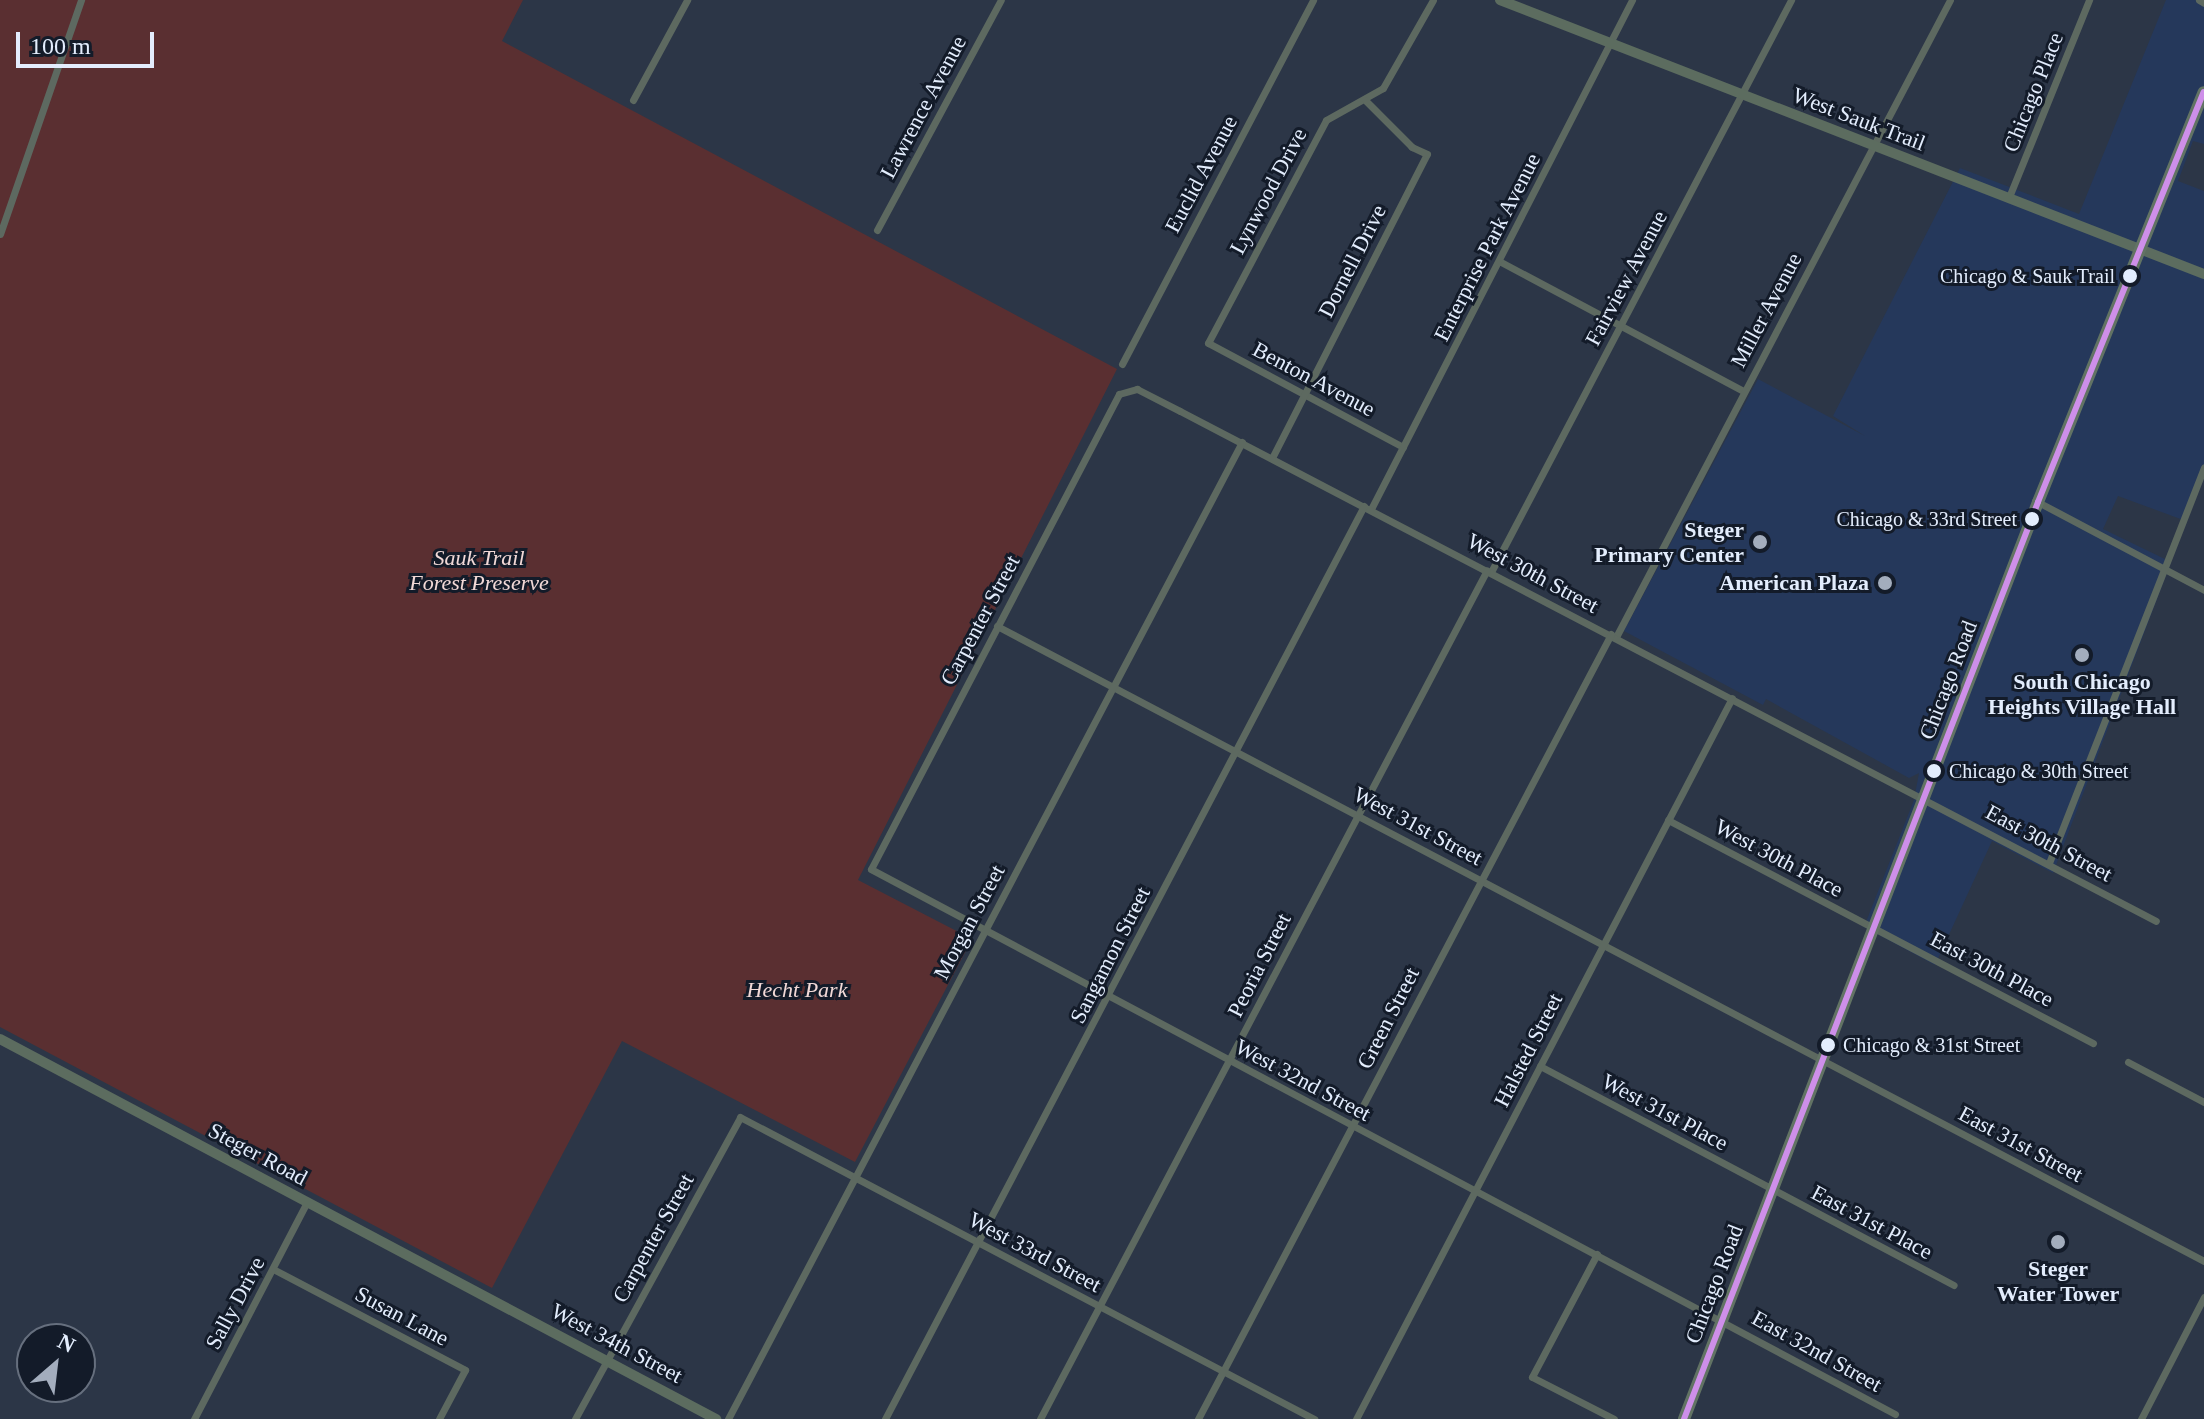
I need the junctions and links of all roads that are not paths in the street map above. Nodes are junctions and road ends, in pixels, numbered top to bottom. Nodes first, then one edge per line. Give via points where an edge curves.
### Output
1 (81, 0) edge
2 (687, 0) edge
3 (1001, 0) edge
4 (1313, 0) edge
5 (1433, 0) edge
6 (1500, 0) edge
7 (1632, 0) edge
8 (1791, 0) edge
9 (1950, 0) edge
10 (2089, 0) edge
11 (1611, 41) junction
12 (2204, 92) edge
13 (1742, 95) junction
14 (633, 100) dead end
15 (1366, 101) junction
16 (1873, 146) junction
17 (2009, 197) junction
18 (877, 230) dead end
19 (0, 234) edge
20 (2143, 249) junction
21 (1499, 261) junction
22 (2204, 274) edge
23 (1622, 326) junction
24 (1208, 343) joint
25 (1122, 364) dead end
26 (1123, 389) joint
27 (1744, 391) junction
28 (1304, 394) junction
29 (1242, 442) junction
30 (1403, 447) junction
31 (1272, 458) junction
32 (2204, 467) edge
33 (2038, 502) junction
34 (1367, 507) junction
35 (2162, 567) junction
36 (1489, 571) junction
37 (2204, 590) edge
38 (997, 626) junction
39 (1613, 636) junction
40 (1114, 687) junction
41 (1732, 698) junction
42 (1236, 751) junction
43 (1924, 798) junction
44 (1358, 814) junction
45 (1668, 820) junction
46 (2049, 863) junction
47 (871, 869) joint
48 (1480, 878) junction
49 (2156, 921) dead end
50 (1873, 928) junction
51 (984, 933) junction
52 (1604, 943) junction
53 (1108, 998) junction
54 (0, 1039) edge
55 (2093, 1043) dead end
56 (1822, 1057) junction
57 (1230, 1062) junction
58 (2128, 1062) dead end
59 (1540, 1066) junction
60 (2204, 1102) edge
61 (740, 1117) joint
62 (1352, 1126) junction
63 (854, 1178) junction
64 (1476, 1190) junction
65 (1772, 1191) junction
66 (307, 1202) junction
67 (979, 1243) junction
68 (1597, 1254) junction
69 (2204, 1261) edge
70 (273, 1269) junction
71 (1954, 1285) dead end
72 (2204, 1297) edge
73 (498, 1302) joint
74 (1100, 1306) junction
75 (1722, 1319) junction
76 (606, 1361) junction
77 (1223, 1371) junction
78 (1895, 1414) dead end
79 (194, 1419) edge
80 (439, 1419) edge
81 (575, 1419) edge
82 (716, 1419) edge
83 (728, 1419) edge
84 (885, 1419) edge
85 (1040, 1419) edge
86 (1198, 1419) edge
87 (1314, 1419) edge
88 (1356, 1419) edge
89 (1614, 1419) edge
90 (1684, 1419) edge
91 (2141, 1419) edge

1 - 19 street
2 - 14 street
3 - 18 street, Lawrence Avenue
4 - 25 street, Euclid Avenue
5 - 15 street, Lynwood Drive via 1397,69
6 - 11 street, West Sauk Trail
7 - 11 street, Enterprise Park Avenue
8 - 13 street, Fairview Avenue
9 - 16 street, Miller Avenue
10 - 17 street, Chicago Place
11 - 13 street, West Sauk Trail
11 - 21 street, Enterprise Park Avenue
12 - 20 main road, Chicago Road
13 - 16 street, West Sauk Trail
13 - 23 street, Fairview Avenue
15 - 24 street, Lynwood Drive via 1326,120
15 - 28 street, Dornell Drive via 1412,147 1427,154
16 - 17 street, West Sauk Trail
16 - 27 street, Miller Avenue
17 - 20 street, West Sauk Trail
20 - 22 street, West Sauk Trail
20 - 33 main road, Chicago Road
21 - 23 street
21 - 30 street, Enterprise Park Avenue
23 - 27 street
23 - 36 street, Fairview Avenue
24 - 28 street, Benton Avenue
26 - 29 street, West 30th Street via 1137,389
26 - 38 street, Carpenter Street
27 - 39 street, Miller Avenue
28 - 30 street, Benton Avenue
28 - 31 street, Dornell Drive
29 - 31 street, West 30th Street
29 - 40 street, Morgan Street
30 - 34 street, Enterprise Park Avenue
31 - 34 street, West 30th Street
32 - 35 street
33 - 35 street
33 - 43 main road, Chicago Road
34 - 36 street, West 30th Street
34 - 42 street, Sangamon Street
35 - 37 street
35 - 46 street
36 - 39 street, West 30th Street
36 - 44 street, Peoria Street
38 - 40 street, West 31st Street
38 - 47 street, Carpenter Street
39 - 41 street, West 30th Street
39 - 48 street, Green Street
40 - 42 street, West 31st Street
40 - 51 street, Morgan Street
41 - 43 street, West 30th Street
41 - 45 street, Halsted Street
42 - 44 street, West 31st Street
42 - 53 street, Sangamon Street
43 - 46 street, East 30th Street
43 - 50 main road, Chicago Road
44 - 48 street, West 31st Street
44 - 57 street, Peoria Street
45 - 50 street, West 30th Place
45 - 52 street, Halsted Street
46 - 49 street, East 30th Street
47 - 51 street, West 32nd Street
48 - 52 street, West 31st Street
48 - 62 street, Green Street
50 - 55 street, East 30th Place
50 - 56 main road, Chicago Road
51 - 53 street, West 32nd Street
51 - 63 street, Morgan Street
52 - 56 street, West 31st Street
52 - 59 street, Halsted Street
53 - 57 street, West 32nd Street
53 - 67 street, Sangamon Street
54 - 66 street, Steger Road
56 - 65 main road, Chicago Road
56 - 69 street, East 31st Street
57 - 62 street, West 32nd Street
57 - 74 street, Peoria Street
58 - 60 street
59 - 64 street, Halsted Street
59 - 65 street, West 31st Place
61 - 63 street, West 33rd Street
61 - 76 street, Carpenter Street
62 - 64 street, West 32nd Street
62 - 77 street, Green Street
63 - 67 street, West 33rd Street
63 - 83 street, Morgan Street
64 - 68 street, West 32nd Street
64 - 88 street, Halsted Street
65 - 71 street, East 31st Place
65 - 75 main road, Chicago Road
66 - 70 street, Sally Drive
66 - 73 street, Steger Road
67 - 74 street, West 33rd Street
67 - 84 street, Sangamon Street
68 - 75 street, West 32nd Street
68 - 89 street via 1532,1377
70 - 79 street, Sally Drive
70 - 80 street, Susan Lane via 465,1370
72 - 91 street
73 - 76 street, West 34th Street
74 - 77 street, West 33rd Street
74 - 85 street, Peoria Street
75 - 78 street, East 32nd Street
75 - 90 main road, Chicago Road
76 - 81 street, Carpenter Street
76 - 82 street, West 34th Street
77 - 86 street, Green Street
77 - 87 street, West 33rd Street

